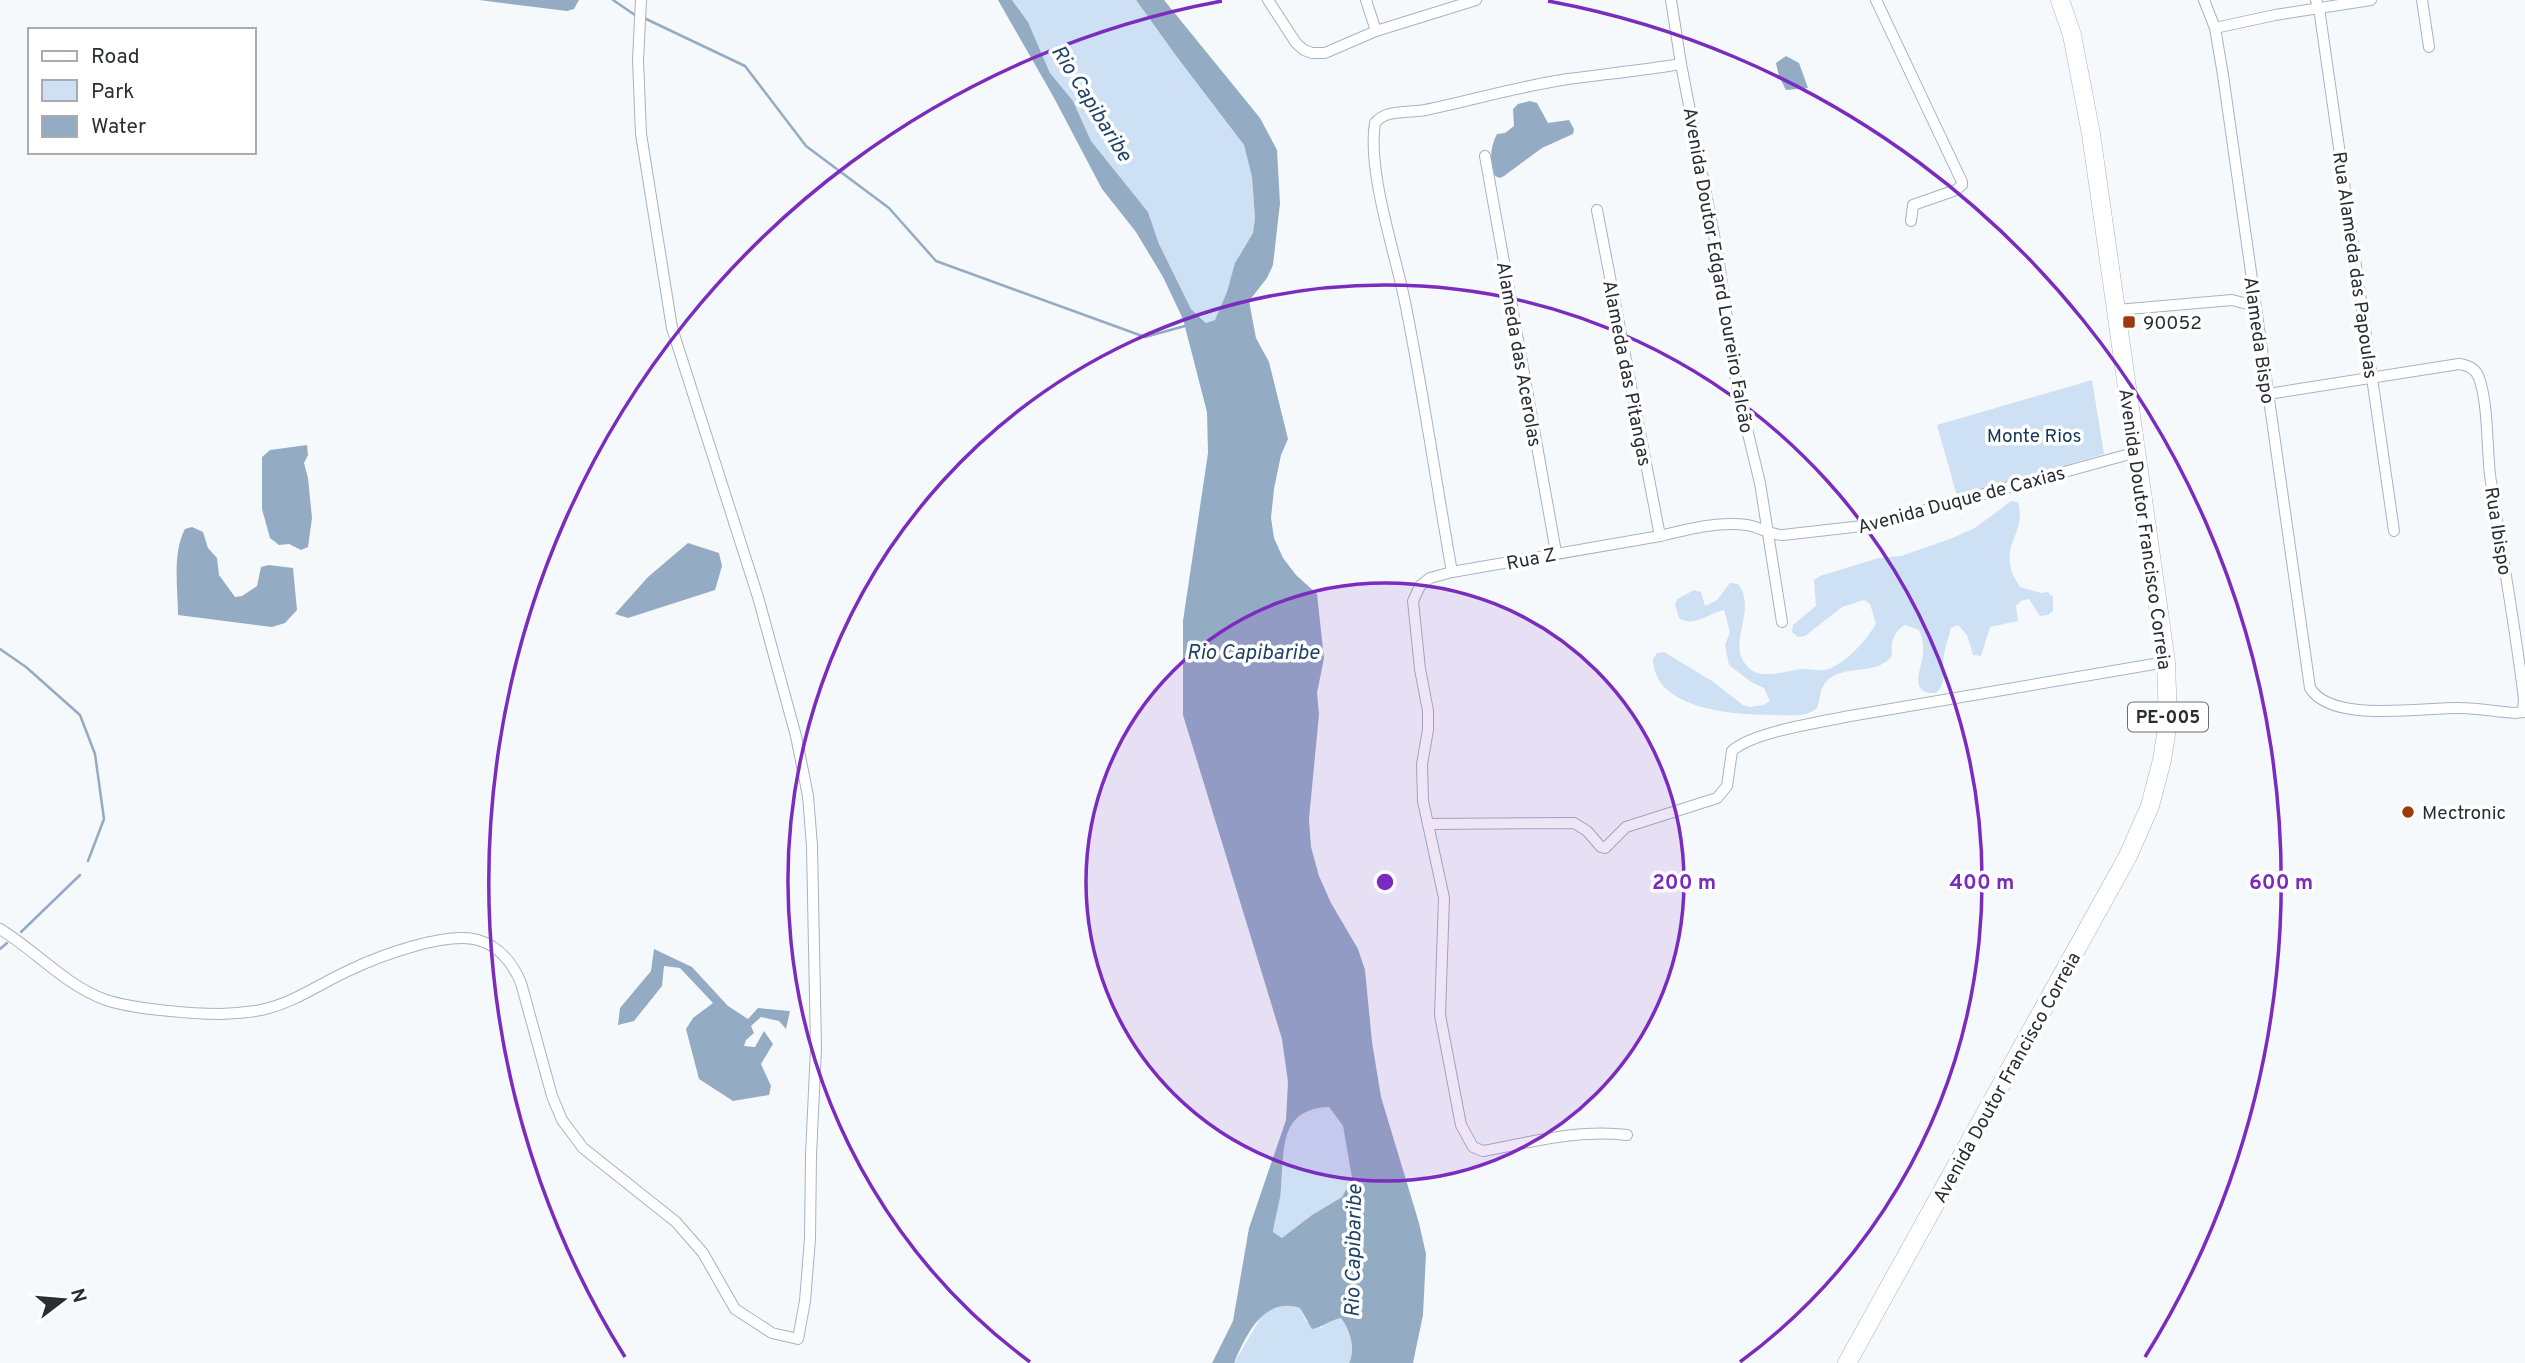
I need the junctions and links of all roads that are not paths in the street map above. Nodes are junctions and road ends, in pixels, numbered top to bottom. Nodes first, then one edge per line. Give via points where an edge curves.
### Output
1 (640, 0) edge
2 (1268, 0) edge
3 (1366, 0) edge
4 (1474, 0) edge
5 (1671, 0) edge
6 (1876, 0) edge
7 (2060, 0) edge
8 (2204, 0) edge
9 (2371, 0) edge
10 (2422, 0) edge
11 (2317, 4) edge
12 (2215, 28) junction
13 (1376, 31) junction
14 (2429, 47) dead end
15 (1681, 64) junction
16 (1485, 156) dead end
17 (1597, 210) dead end
18 (1911, 221) dead end
19 (2255, 306) junction
20 (2116, 310) junction
21 (2373, 379) junction
22 (2268, 394) junction
23 (2137, 452) junction
24 (2394, 531) dead end
25 (1768, 533) junction
26 (1660, 536) junction
27 (1556, 552) junction
28 (1452, 572) junction
29 (1782, 622) dead end
30 (2165, 662) junction
31 (2524, 699) edge
32 (1428, 824) junction
33 (0, 929) edge
34 (1627, 1135) dead end
35 (1847, 1363) edge

1 - 33 street via 641,134 672,328 758,597 808,796 816,1048 810,1239 798,1339 772,1334 735,1309 703,1254 676,1222 583,1148 562,1120 552,1096 514,967 499,951 479,940 464,938 401,950 269,1008 219,1014 106,1000
2 - 13 street via 1296,43 1312,53 1325,53
3 - 13 street
4 - 13 street
5 - 15 street, Avenida Doutor Edgard Loureiro Falcão
6 - 18 street via 1962,182 1956,190 1913,205
7 - 20 main road, Avenida Doutor Francisco Correia / PE-005 via 2079,68
8 - 12 street, Alameda Bispo
9 - 11 street
10 - 14 street
11 - 12 street
11 - 21 street, Rua Alameda das Papoulas
12 - 19 street, Alameda Bispo
15 - 25 street, Avenida Doutor Edgard Loureiro Falcão via 1718,256 1737,388
15 - 28 street via 1475,97 1382,116 1375,123 1373,143 1380,189 1417,360
16 - 27 street, Alameda das Acerolas
17 - 26 street, Alameda das Pitangas
19 - 20 street via 2232,300
19 - 22 street, Alameda Bispo
20 - 23 main road, Avenida Doutor Francisco Correia / PE-005
21 - 22 street
21 - 24 street, Rua Alameda das Papoulas
21 - 31 street, Rua Ibispo via 2459,364 2470,366 2480,379
22 - 31 street, Alameda Bispo via 2309,682 2318,699 2375,710 2460,708 2520,713
23 - 25 street, Avenida Duque de Caxias via 1871,525 1783,536
23 - 30 main road, Avenida Doutor Francisco Correia / PE-005
25 - 26 street, Avenida Duque de Caxias via 1744,524
25 - 29 street, Avenida Doutor Edgard Loureiro Falcão
26 - 27 street, Rua Z
27 - 28 street, Rua Z
28 - 32 street, Rua Z via 1430,578 1413,601 1428,712 1422,764
30 - 32 street via 1850,716 1741,743 1732,751 1727,786 1717,798 1626,827 1605,848 1574,823
30 - 35 main road, Avenida Doutor Francisco Correia / PE-005 via 2166,736 2150,806 2136,839
32 - 34 street via 1444,898 1440,1016 1467,1140 1483,1151 1579,1133

